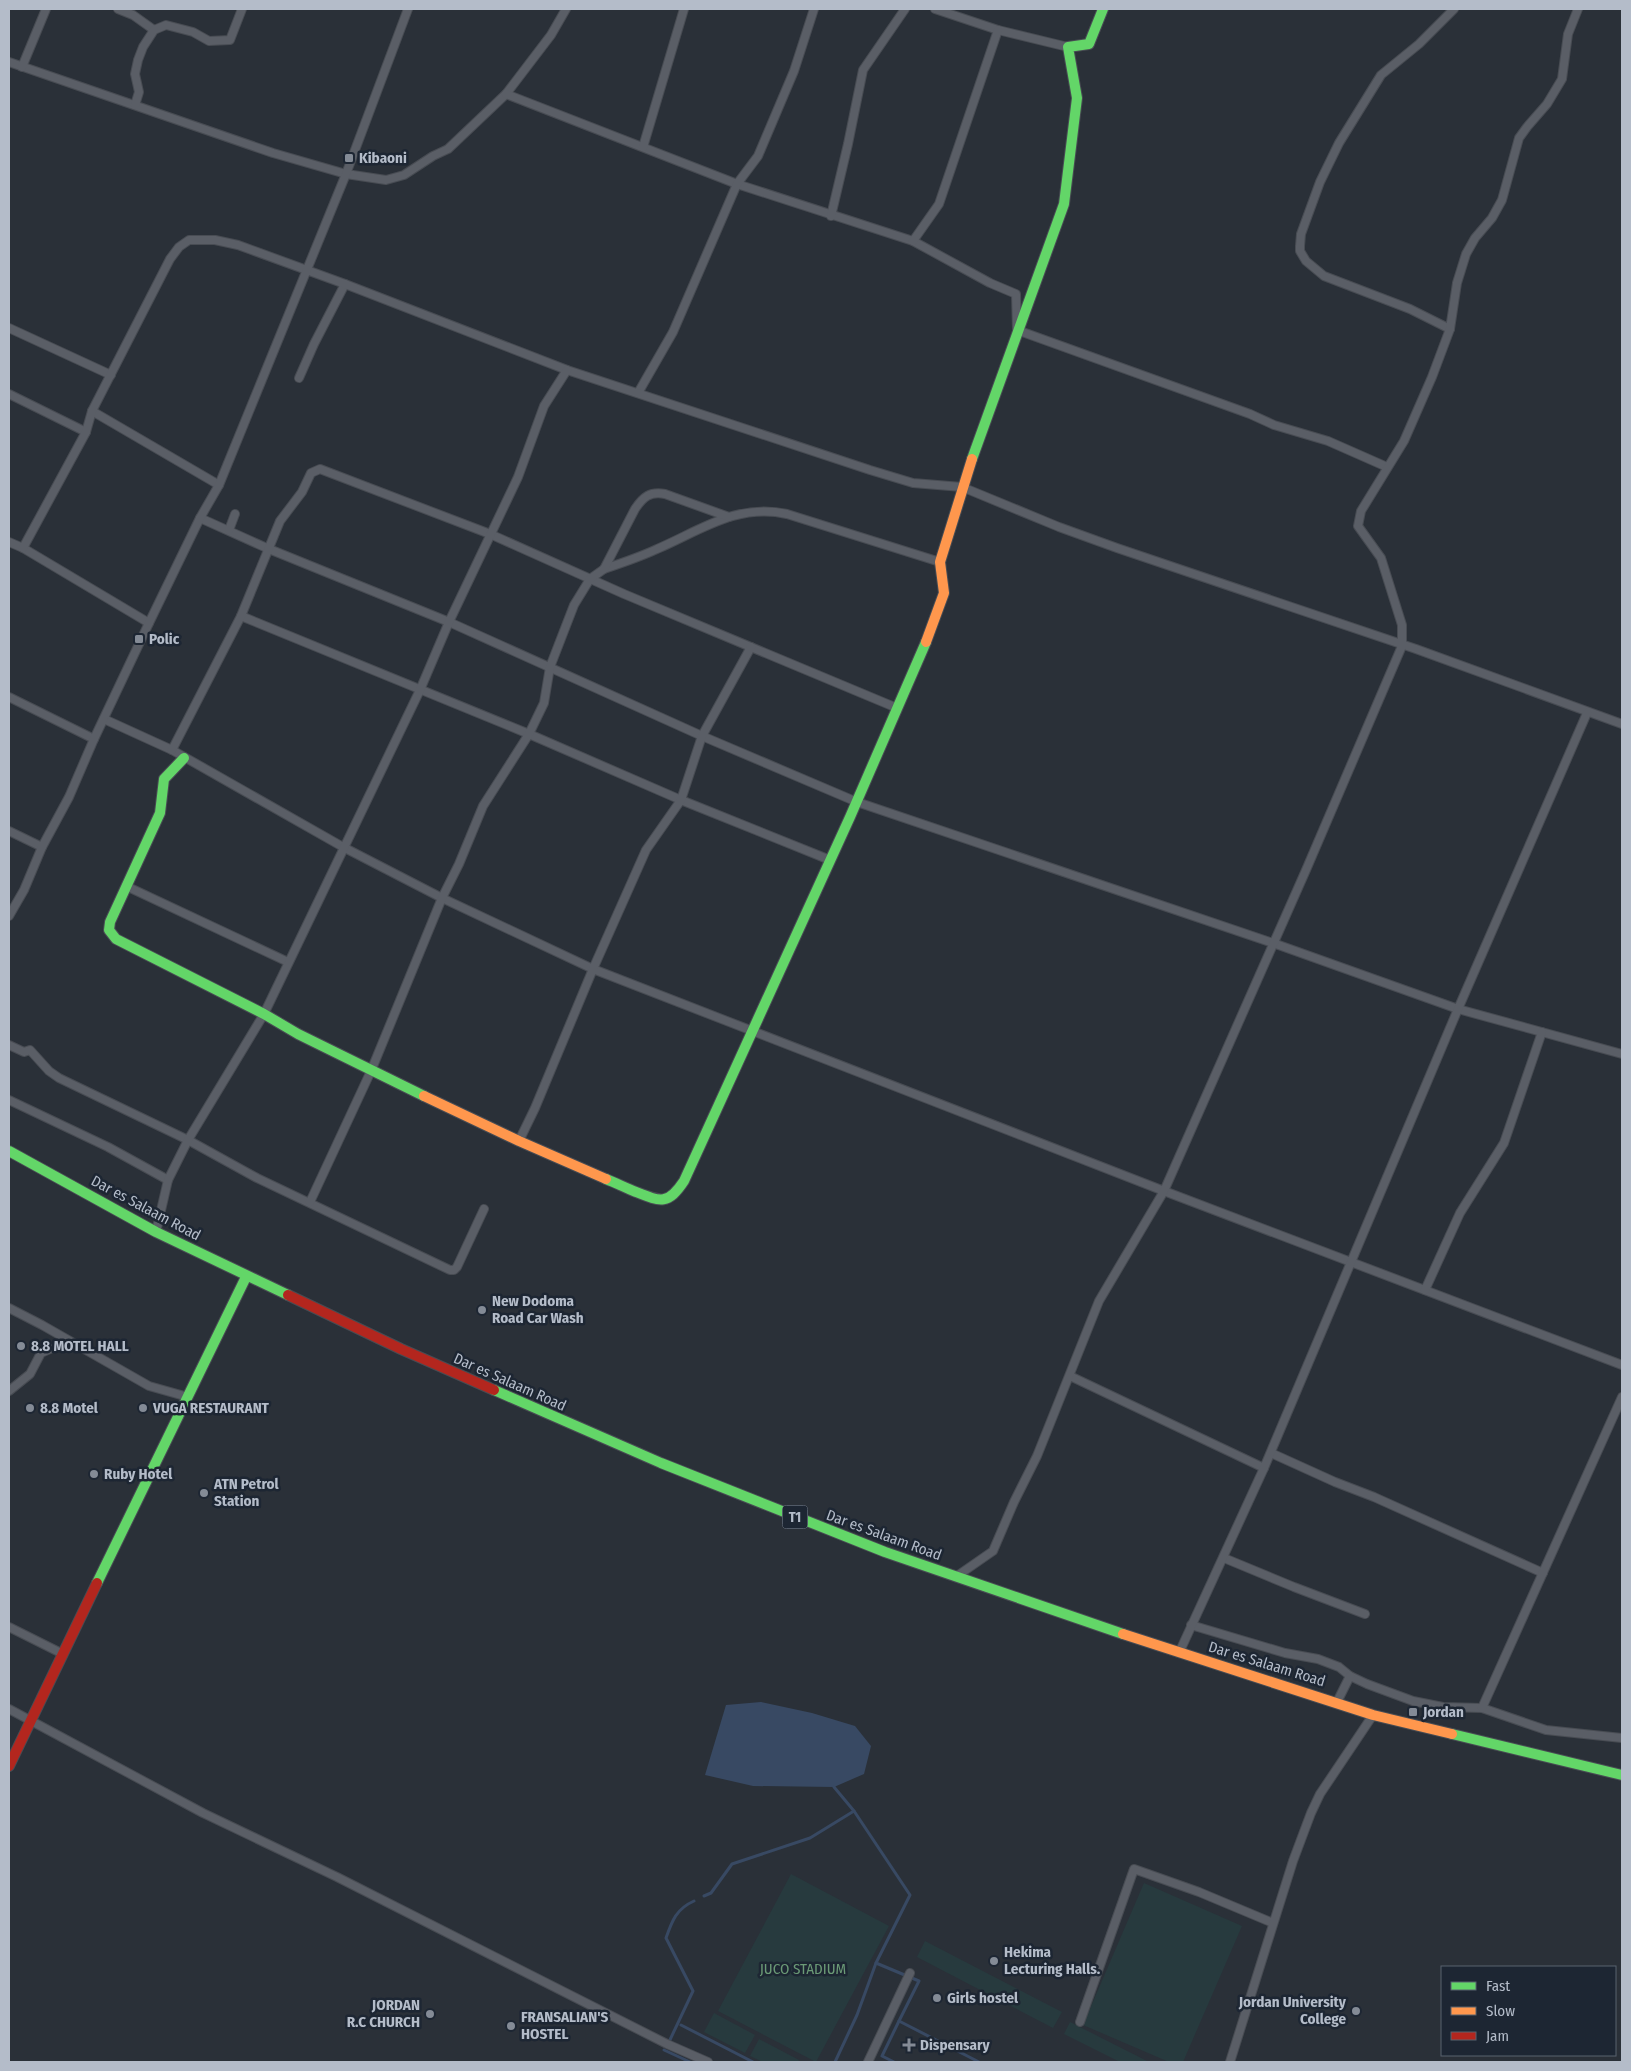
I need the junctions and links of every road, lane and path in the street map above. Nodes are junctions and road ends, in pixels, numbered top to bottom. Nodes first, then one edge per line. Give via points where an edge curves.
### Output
1 (46, 9) edge
2 (118, 9) edge
3 (242, 9) edge
4 (408, 9) edge
5 (566, 9) edge
6 (684, 9) edge
7 (814, 9) edge
8 (905, 9) edge
9 (935, 9) edge
10 (1103, 9) edge
11 (1454, 9) edge
12 (1578, 9) edge
13 (154, 30) junction
14 (998, 30) junction
15 (1068, 47) junction
16 (9, 62) edge
17 (22, 67) junction
18 (506, 94) junction
19 (135, 105) junction
20 (644, 147) junction
21 (346, 174) junction
22 (737, 184) junction
23 (830, 216) junction
24 (913, 241) junction
25 (307, 271) junction
26 (345, 284) junction
27 (9, 328) edge
28 (1450, 329) junction
29 (1017, 330) junction
30 (566, 370) junction
31 (111, 375) junction
32 (299, 378) dead end
33 (638, 393) junction
34 (9, 394) edge
35 (92, 411) junction
36 (86, 432) junction
37 (1387, 467) junction
38 (218, 485) junction
39 (962, 487) junction
40 (235, 514) dead end
41 (729, 517) junction
42 (200, 518) junction
43 (229, 530) junction
44 (490, 534) junction
45 (9, 544) edge
46 (23, 548) junction
47 (269, 549) junction
48 (940, 562) junction
49 (604, 569) junction
50 (590, 579) junction
51 (241, 616) junction
52 (449, 622) junction
53 (149, 623) junction
54 (1402, 646) junction
55 (751, 647) junction
56 (550, 667) junction
57 (420, 690) junction
58 (9, 697) edge
59 (897, 708) junction
60 (1587, 713) junction
61 (104, 719) junction
62 (1622, 724) edge
63 (529, 734) junction
64 (702, 736) junction
65 (94, 739) junction
66 (172, 750) junction
67 (184, 758) junction
68 (681, 800) junction
69 (857, 802) junction
70 (9, 831) edge
71 (42, 846) junction
72 (343, 848) junction
73 (830, 860) junction
74 (126, 886) junction
75 (442, 898) junction
76 (9, 916) edge
77 (1273, 944) junction
78 (288, 962) junction
79 (593, 968) junction
80 (1458, 1009) junction
81 (264, 1014) junction
82 (752, 1031) junction
83 (1542, 1032) junction
84 (9, 1045) edge
85 (1622, 1054) edge
86 (371, 1071) junction
87 (9, 1100) edge
88 (188, 1140) junction
89 (519, 1141) junction
90 (9, 1152) edge
91 (168, 1180) junction
92 (1164, 1191) junction
93 (310, 1202) junction
94 (484, 1209) dead end
95 (156, 1232) junction
96 (1350, 1263) junction
97 (246, 1277) junction
98 (1425, 1290) junction
99 (9, 1308) edge
100 (68, 1341) junction
101 (1622, 1365) edge
102 (1070, 1376) junction
103 (9, 1391) edge
104 (188, 1397) junction
105 (1622, 1397) edge
106 (1271, 1453) junction
107 (1264, 1468) junction
108 (1224, 1558) junction
109 (1543, 1573) junction
110 (956, 1577) junction
111 (1365, 1614) dead end
112 (1191, 1625) junction
113 (9, 1628) edge
114 (1179, 1653) junction
115 (63, 1654) junction
116 (1350, 1676) junction
117 (1337, 1702) junction
118 (1482, 1708) junction
119 (9, 1709) edge
120 (1373, 1715) junction
121 (32, 1719) junction
122 (1622, 1738) edge
123 (9, 1766) edge
124 (1622, 1775) edge
125 (1273, 1923) junction
126 (910, 1973) dead end
127 (1080, 2022) dead end
128 (708, 2062) edge
129 (868, 2062) edge
130 (1230, 2062) edge

1 - 17 street
2 - 13 street
3 - 13 street via 230,40 209,41 192,32 166,25
4 - 21 street
5 - 18 street via 551,35
6 - 20 street
7 - 22 street via 794,71 758,156
8 - 23 street via 863,70
9 - 14 street
10 - 15 main road via 1089,44
11 - 28 street via 1381,75 1339,143 1320,182 1301,234 1300,246 1306,260 1324,276 1410,309
12 - 28 street via 1568,34 1562,79 1547,104 1523,132 1502,200 1463,261
13 - 19 street via 138,60 135,74 139,92
14 - 15 street
14 - 24 street via 938,204
15 - 29 main road via 1077,98 1068,182 1050,246
16 - 17 street
17 - 19 street
18 - 20 street
18 - 21 street via 448,149 404,175 386,180
19 - 21 street via 246,144
20 - 22 street
21 - 25 street
22 - 23 street
22 - 33 street via 673,332
23 - 24 street
24 - 29 street via 1016,294
25 - 26 street
25 - 31 street via 238,245 200,239 184,242 170,259
25 - 38 street
26 - 30 street
26 - 32 street
27 - 31 street
28 - 37 street via 1415,418
29 - 37 street via 1274,425 1328,441
29 - 39 main road
30 - 33 street
30 - 44 street via 544,406 518,477
31 - 35 street
33 - 39 street via 887,476 913,483
34 - 36 street
35 - 36 street
35 - 38 street
36 - 46 street
37 - 54 street via 1361,511 1358,524 1381,558 1402,625
38 - 42 street
39 - 48 main road
39 - 54 street via 1076,533
40 - 43 street
41 - 48 street via 779,513
41 - 49 street via 705,525 642,556
41 - 49 street via 665,494 648,495 635,509
42 - 43 street
42 - 53 street
43 - 47 street
44 - 47 street via 320,469 311,473 302,492 280,521
44 - 50 street
44 - 52 street
45 - 46 street
46 - 53 street
47 - 51 street
47 - 52 street
48 - 59 main road via 944,593
49 - 50 street
50 - 55 street
50 - 56 street via 574,606
51 - 57 street
51 - 66 street
52 - 56 street
52 - 57 street
53 - 61 street
54 - 60 street
54 - 77 street
55 - 59 street
55 - 64 street
56 - 63 street via 544,703
56 - 64 street
57 - 63 street
57 - 72 street
58 - 65 street
59 - 69 main road
60 - 62 street
60 - 80 street
61 - 65 street
61 - 66 street
63 - 68 street
63 - 75 street via 483,806
64 - 68 street
64 - 69 street
65 - 71 street via 70,797
66 - 67 street
67 - 72 street
67 - 74 main road via 164,779 160,813
68 - 73 street
68 - 79 street via 646,850
69 - 73 main road
69 - 77 street
70 - 71 street
71 - 76 street
72 - 75 street
72 - 78 street
73 - 82 main road
74 - 78 street
74 - 81 main road via 110,922 109,930 116,939
75 - 79 street
75 - 86 street
77 - 80 street
77 - 92 street
78 - 81 street
79 - 82 street
79 - 89 street via 536,1108
80 - 83 street
80 - 96 street
81 - 86 main road
81 - 88 street
82 - 89 main road via 684,1181 666,1200 655,1200
82 - 92 street
83 - 85 street
83 - 98 street via 1504,1143 1460,1213
84 - 88 street via 24,1052 30,1050 59,1078
86 - 89 main road
86 - 93 street
87 - 91 street via 108,1147
88 - 91 street
88 - 93 street via 257,1178
90 - 95 main road, Dar es Salaam Road / T1
91 - 95 street
92 - 96 street
92 - 102 street via 1099,1301
93 - 94 street via 454,1270
95 - 97 main road, Dar es Salaam Road / T1
96 - 98 street
96 - 106 street
97 - 104 main road
97 - 110 main road, Dar es Salaam Road / T1 via 652,1460 884,1552
98 - 101 street
99 - 100 street
100 - 103 street via 41,1353 30,1374
100 - 104 street via 148,1386
102 - 107 street
102 - 110 street via 994,1551
104 - 115 main road
105 - 109 street
106 - 107 street
106 - 109 street
107 - 108 street
108 - 111 street
108 - 112 street
109 - 118 street
110 - 114 main road, Dar es Salaam Road / T1
112 - 114 street
112 - 116 street via 1318,1660 1339,1667
113 - 115 street
114 - 117 main road, Dar es Salaam Road / T1
115 - 121 main road
116 - 117 street
116 - 118 street via 1413,1701 1443,1707
117 - 120 main road, Dar es Salaam Road / T1
118 - 122 street via 1546,1730
119 - 121 street
120 - 124 main road, Dar es Salaam Road / T1
120 - 125 street via 1320,1794
121 - 123 main road
121 - 128 street via 203,1813
125 - 127 street via 1134,1869
125 - 130 street
126 - 129 street

